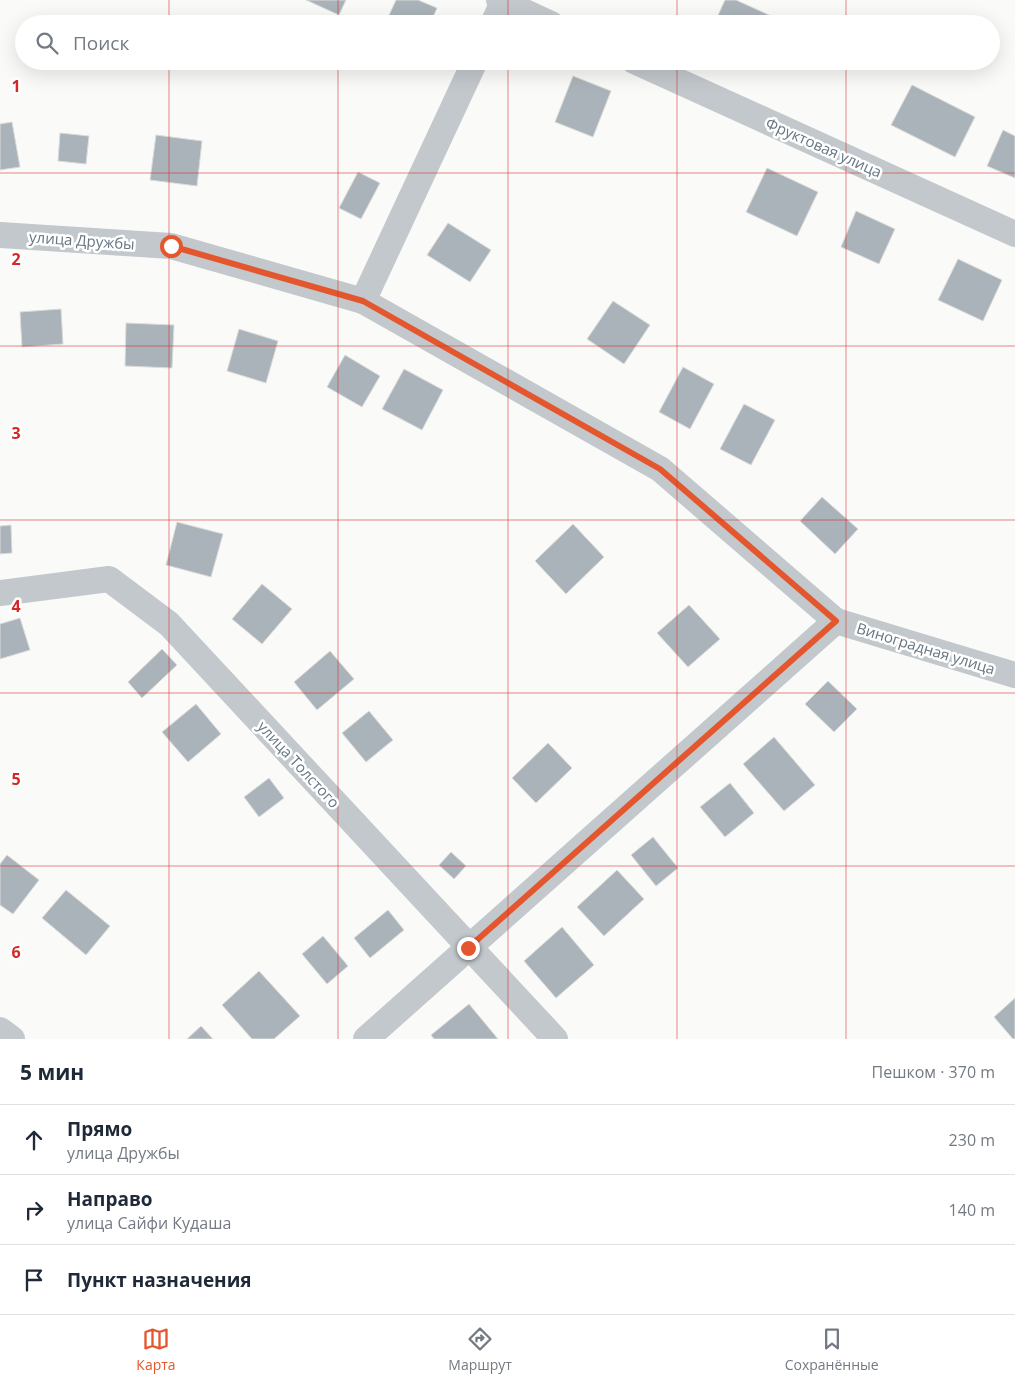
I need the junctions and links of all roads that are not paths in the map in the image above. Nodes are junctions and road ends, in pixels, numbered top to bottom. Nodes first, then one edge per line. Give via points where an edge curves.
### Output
1 (498, 9) edge
2 (519, 15) edge
3 (472, 70) edge
4 (654, 70) edge
5 (1015, 234) edge
6 (0, 235) edge
7 (363, 301) junction
8 (0, 594) edge
9 (836, 621) junction
10 (1015, 676) edge
11 (468, 948) junction
12 (0, 1030) edge
13 (12, 1039) edge
14 (366, 1039) edge
15 (555, 1039) edge

1 - 2 street
3 - 7 street
4 - 5 street, Фруктовая улица
6 - 7 street, улица Дружбы via 171,246
7 - 9 street, улица Дружбы via 660,469
8 - 11 street, улица Толстого via 109,579 169,624
9 - 10 street, Виноградная улица
9 - 11 street
11 - 14 street
11 - 15 street, улица Толстого
12 - 13 street

